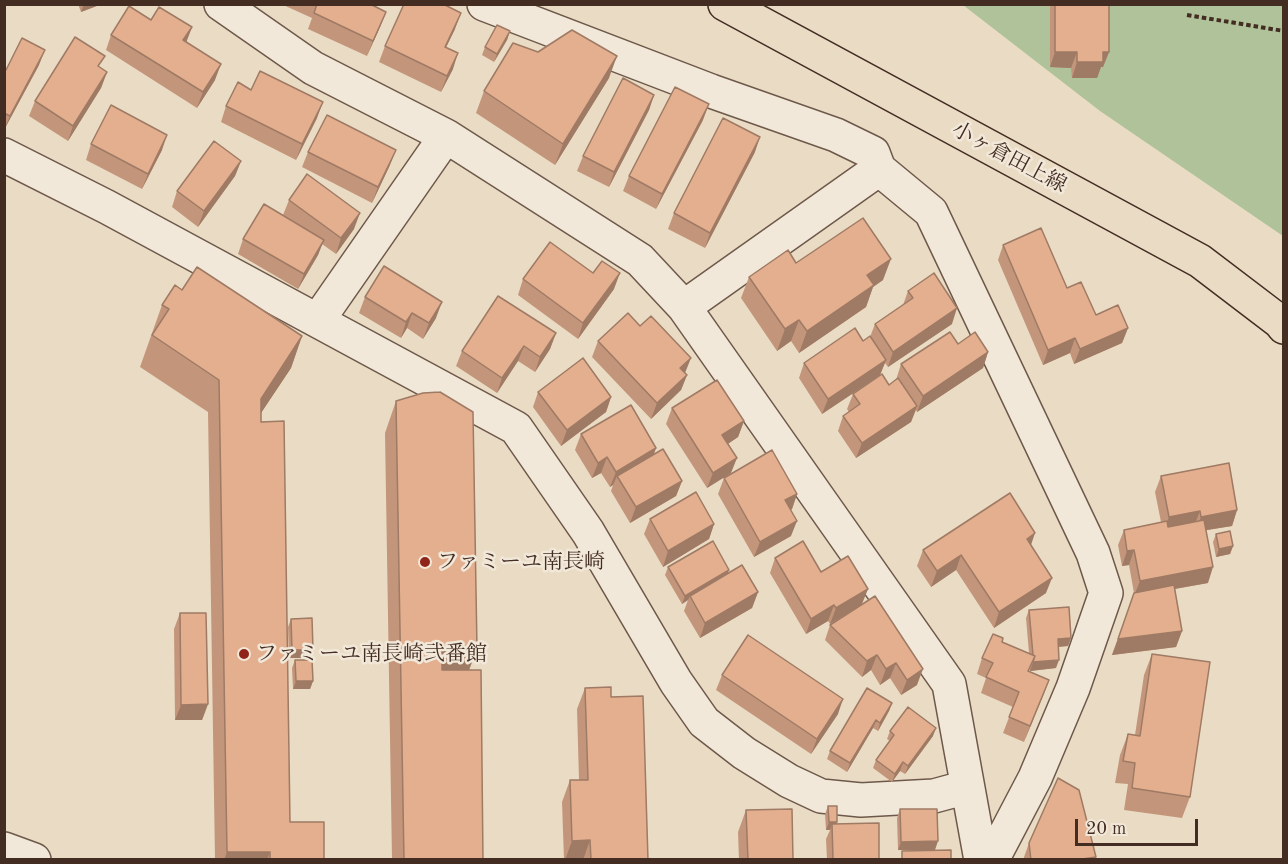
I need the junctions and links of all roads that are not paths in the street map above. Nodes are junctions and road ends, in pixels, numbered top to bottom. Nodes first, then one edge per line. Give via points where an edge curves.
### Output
1 (221, 4) edge
2 (484, 4) edge
3 (725, 4) edge
4 (447, 136) junction
5 (4, 155) edge
6 (879, 169) junction
7 (684, 306) junction
8 (318, 320) junction
9 (1284, 327) edge
10 (967, 787) junction
11 (4, 849) edge
12 (34, 860) edge
13 (981, 860) edge
14 (992, 860) edge

1 - 4 street via 313,69
2 - 6 street via 836,135 873,153
3 - 9 main road, 小ヶ倉田上線 via 1200,261
4 - 7 street via 640,260
4 - 8 street
5 - 8 street
6 - 7 street
6 - 14 street via 931,212 1093,553 1106,593 1073,688 1035,778
7 - 10 street via 949,684
8 - 10 street via 516,428 588,532 676,682 704,722 744,753 822,796 861,800 934,796
10 - 13 street
11 - 12 street

